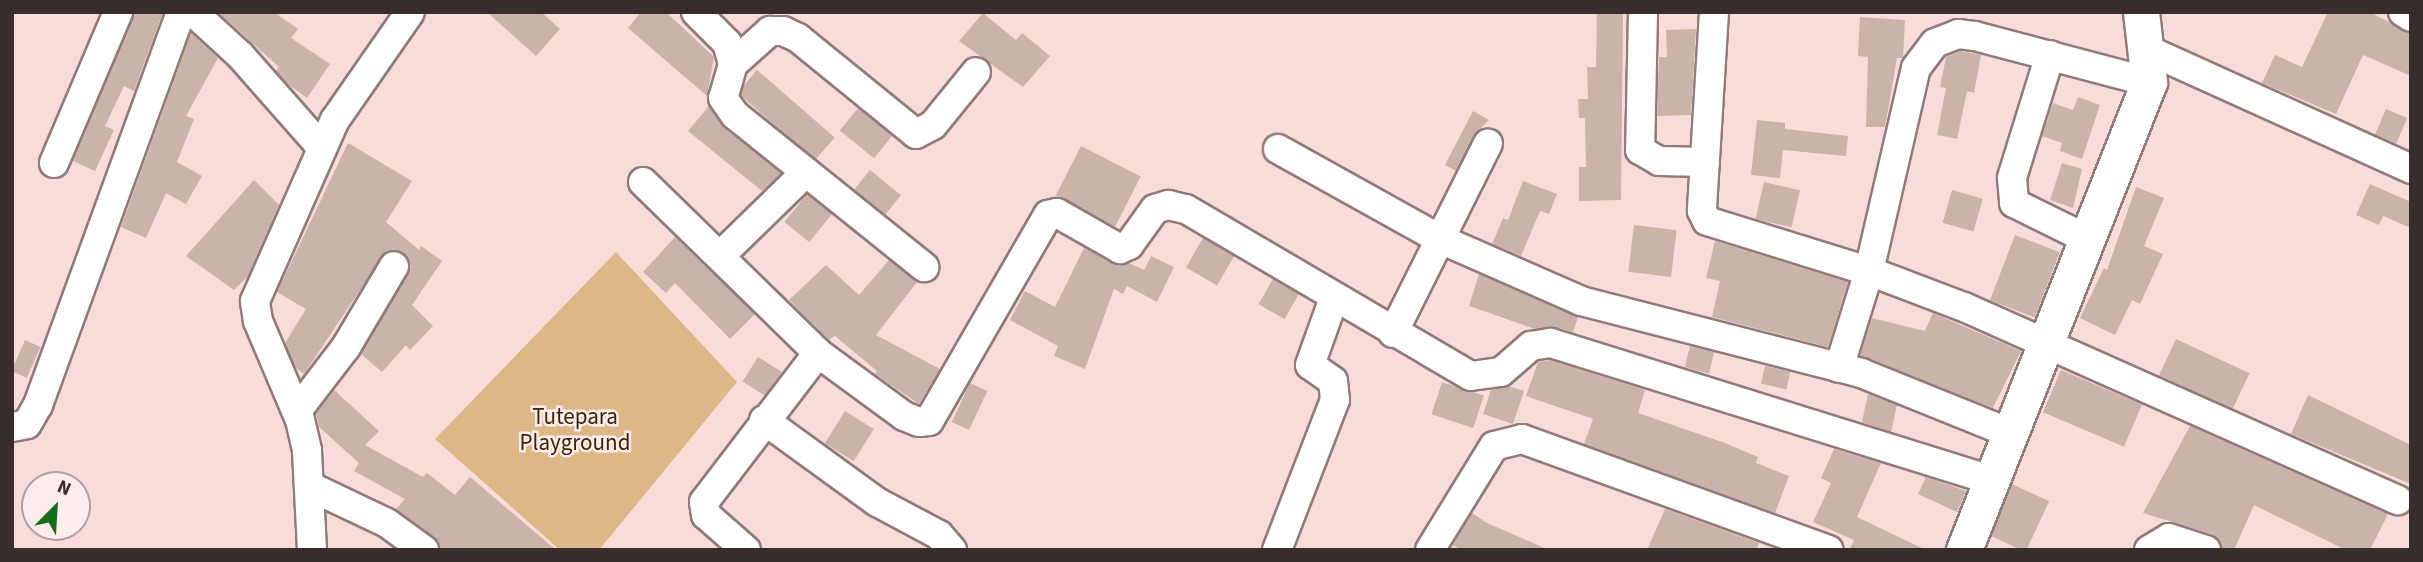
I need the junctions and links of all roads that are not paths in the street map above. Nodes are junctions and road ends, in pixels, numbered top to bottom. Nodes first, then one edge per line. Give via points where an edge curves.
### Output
1 (118, 12) edge
2 (181, 12) edge
3 (193, 12) edge
4 (410, 12) edge
5 (696, 12) edge
6 (1643, 12) edge
7 (1714, 12) edge
8 (2141, 12) edge
9 (2403, 12) edge
10 (2411, 17) edge
11 (2050, 55) junction
12 (733, 64) junction
13 (2148, 66) junction
14 (975, 72) dead end
15 (1488, 143) dead end
16 (321, 147) junction
17 (1278, 149) dead end
18 (1705, 162) junction
19 (54, 163) dead end
20 (2410, 167) edge
21 (805, 173) junction
22 (643, 182) dead end
23 (2085, 238) junction
24 (1440, 239) junction
25 (720, 256) junction
26 (394, 266) dead end
27 (925, 267) dead end
28 (1869, 271) junction
29 (1335, 298) junction
30 (1393, 333) junction
31 (2048, 345) junction
32 (818, 353) junction
33 (1839, 368) junction
34 (297, 411) junction
35 (764, 420) junction
36 (12, 428) edge
37 (2008, 432) junction
38 (1994, 481) junction
39 (309, 486) junction
40 (2398, 500) dead end
41 (1436, 548) edge
42 (312, 550) edge
43 (424, 550) edge
44 (746, 550) edge
45 (952, 550) edge
46 (1277, 550) edge
47 (1828, 550) edge
48 (1964, 550) edge
49 (2149, 550) edge
50 (2206, 550) edge

1 - 19 street
2 - 36 street via 38,405 27,424
3 - 16 street via 240,55
4 - 16 street via 348,97
5 - 12 street via 727,43
6 - 18 street via 1640,149 1659,161
7 - 18 street
8 - 13 street
9 - 10 street
11 - 13 street
11 - 23 street via 2012,178 2014,203
11 - 28 street via 1958,34 1935,43 1924,54 1916,68
12 - 14 street via 770,31 783,31 798,38 916,134 933,125
12 - 21 street via 723,98 735,115
13 - 20 street
13 - 23 street
15 - 24 street
16 - 34 street via 255,301 257,321
17 - 24 street
18 - 28 street via 1702,211 1707,221
21 - 25 street
21 - 27 street
22 - 25 street
23 - 31 street
24 - 30 street
24 - 33 street via 1594,305
25 - 32 street
26 - 34 street via 346,347
28 - 31 street
28 - 33 street
29 - 30 street
29 - 32 street via 1186,209 1168,205 1155,209 1129,245 1120,249 1057,212 1038,225 929,421 904,416
29 - 46 street via 1310,365 1333,381 1335,400
30 - 38 street via 1447,365 1485,378 1501,372 1531,346 1551,343
31 - 37 street
31 - 40 street
32 - 35 street
33 - 37 street via 1913,391
34 - 39 street via 307,450
35 - 44 street via 704,502 706,515
35 - 45 street via 877,502 939,535
37 - 38 street
38 - 48 street
39 - 42 street
39 - 43 street via 387,523
41 - 47 street via 1494,446 1522,439
49 - 50 street via 2169,538

